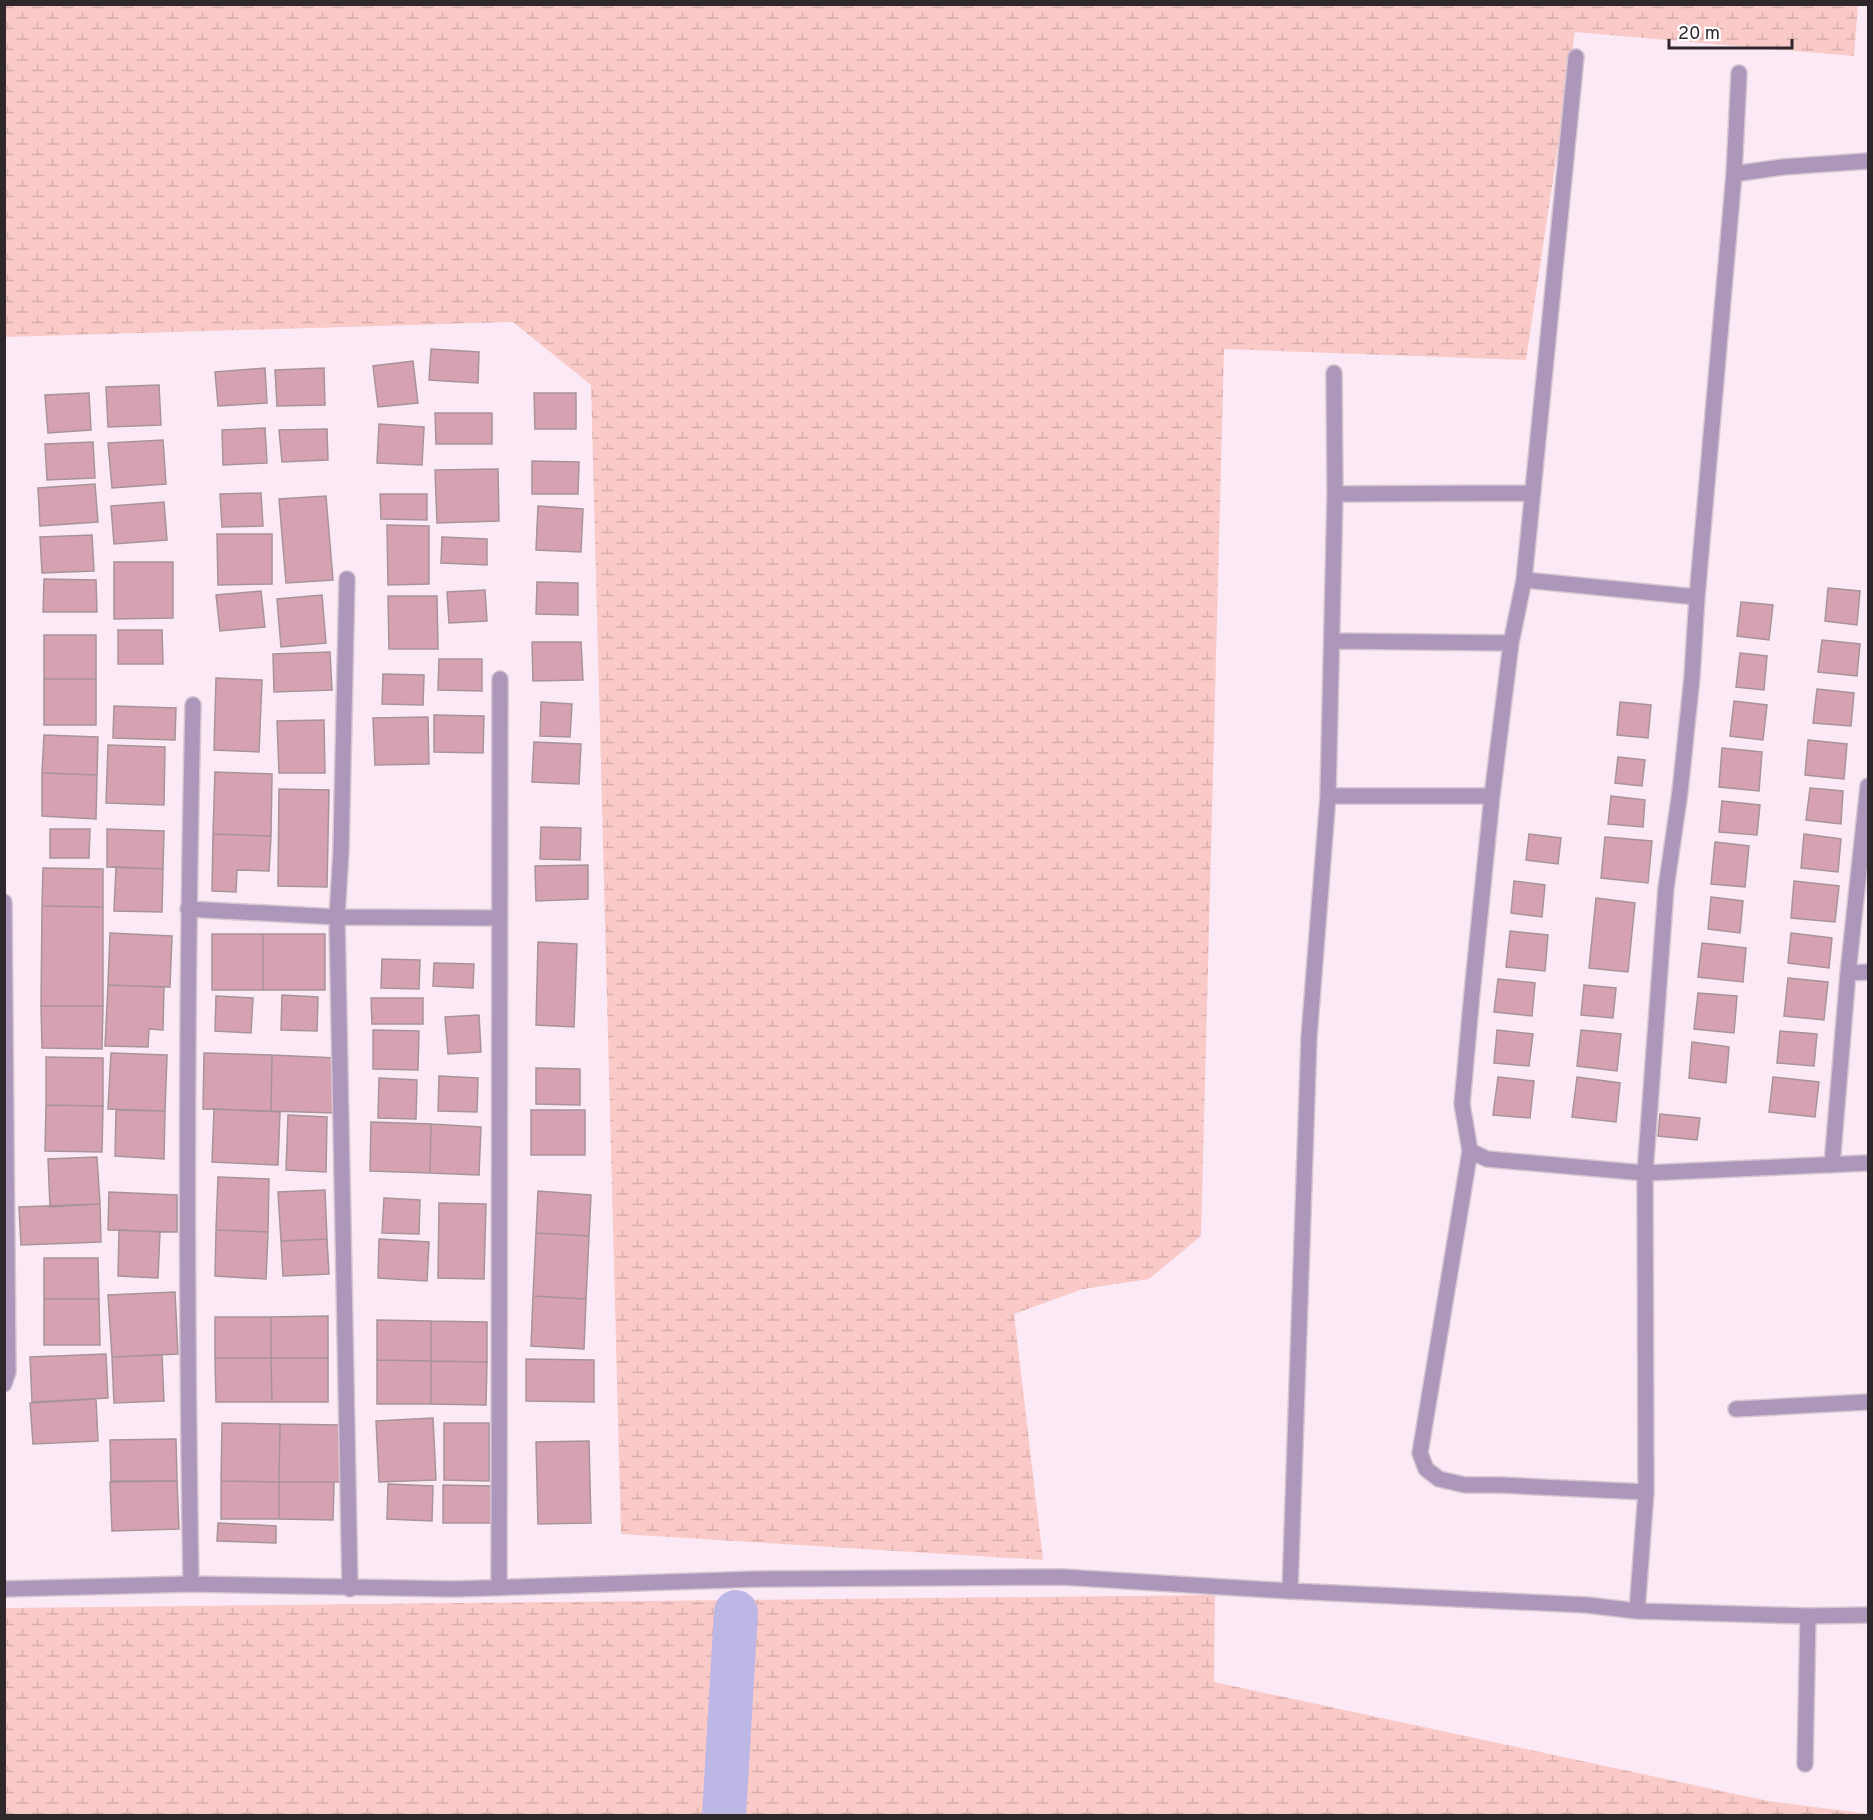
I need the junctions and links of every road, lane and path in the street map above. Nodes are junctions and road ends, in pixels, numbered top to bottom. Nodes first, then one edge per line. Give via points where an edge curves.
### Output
1 (1576, 57) dead end
2 (1739, 73) dead end
3 (1869, 161) edge
4 (1734, 174) junction
5 (1334, 373) dead end
6 (1533, 493) junction
7 (1335, 494) junction
8 (347, 579) dead end
9 (1524, 580) junction
10 (1697, 597) junction
11 (1333, 641) junction
12 (1511, 643) junction
13 (500, 679) dead end
14 (193, 705) dead end
15 (1868, 789) edge
16 (1328, 796) junction
17 (1492, 796) junction
18 (4, 902) edge
19 (188, 909) junction
20 (337, 917) junction
21 (499, 918) junction
22 (1869, 972) edge
23 (1848, 973) junction
24 (5, 1028) edge
25 (1470, 1151) junction
26 (1869, 1163) edge
27 (1832, 1165) junction
28 (1645, 1173) junction
29 (6, 1208) edge
30 (4, 1384) edge
31 (1869, 1402) edge
32 (1736, 1410) dead end
33 (1646, 1492) junction
34 (190, 1584) junction
35 (350, 1588) junction
36 (499, 1588) junction
37 (4, 1589) edge
38 (1290, 1591) junction
39 (1637, 1611) junction
40 (1869, 1615) edge
41 (1808, 1616) junction
42 (1805, 1764) dead end

1 - 6 street
2 - 4 street
3 - 4 street
4 - 10 street
5 - 7 street
6 - 7 street
6 - 9 street
7 - 11 street
8 - 20 street
9 - 10 street
9 - 12 street
10 - 28 street via 1680,792 1666,888
11 - 12 street
11 - 16 street
12 - 17 street
13 - 21 street
14 - 19 street
15 - 23 street
16 - 17 street
16 - 38 street via 1309,1037
17 - 25 street via 1462,1104
18 - 24 street
19 - 20 street
19 - 34 street
20 - 21 street
20 - 35 street
21 - 36 street
22 - 23 street
23 - 27 street
24 - 29 street
25 - 28 street via 1487,1159
25 - 33 street via 1420,1453 1426,1469 1439,1479 1465,1485
26 - 27 street
27 - 28 street
28 - 33 street
29 - 30 street via 8,1372
31 - 32 street
33 - 39 street
34 - 35 street
34 - 37 street
35 - 36 street
36 - 38 street via 759,1579 1062,1577
38 - 39 street via 1587,1605
39 - 41 street
40 - 41 street
41 - 42 street

